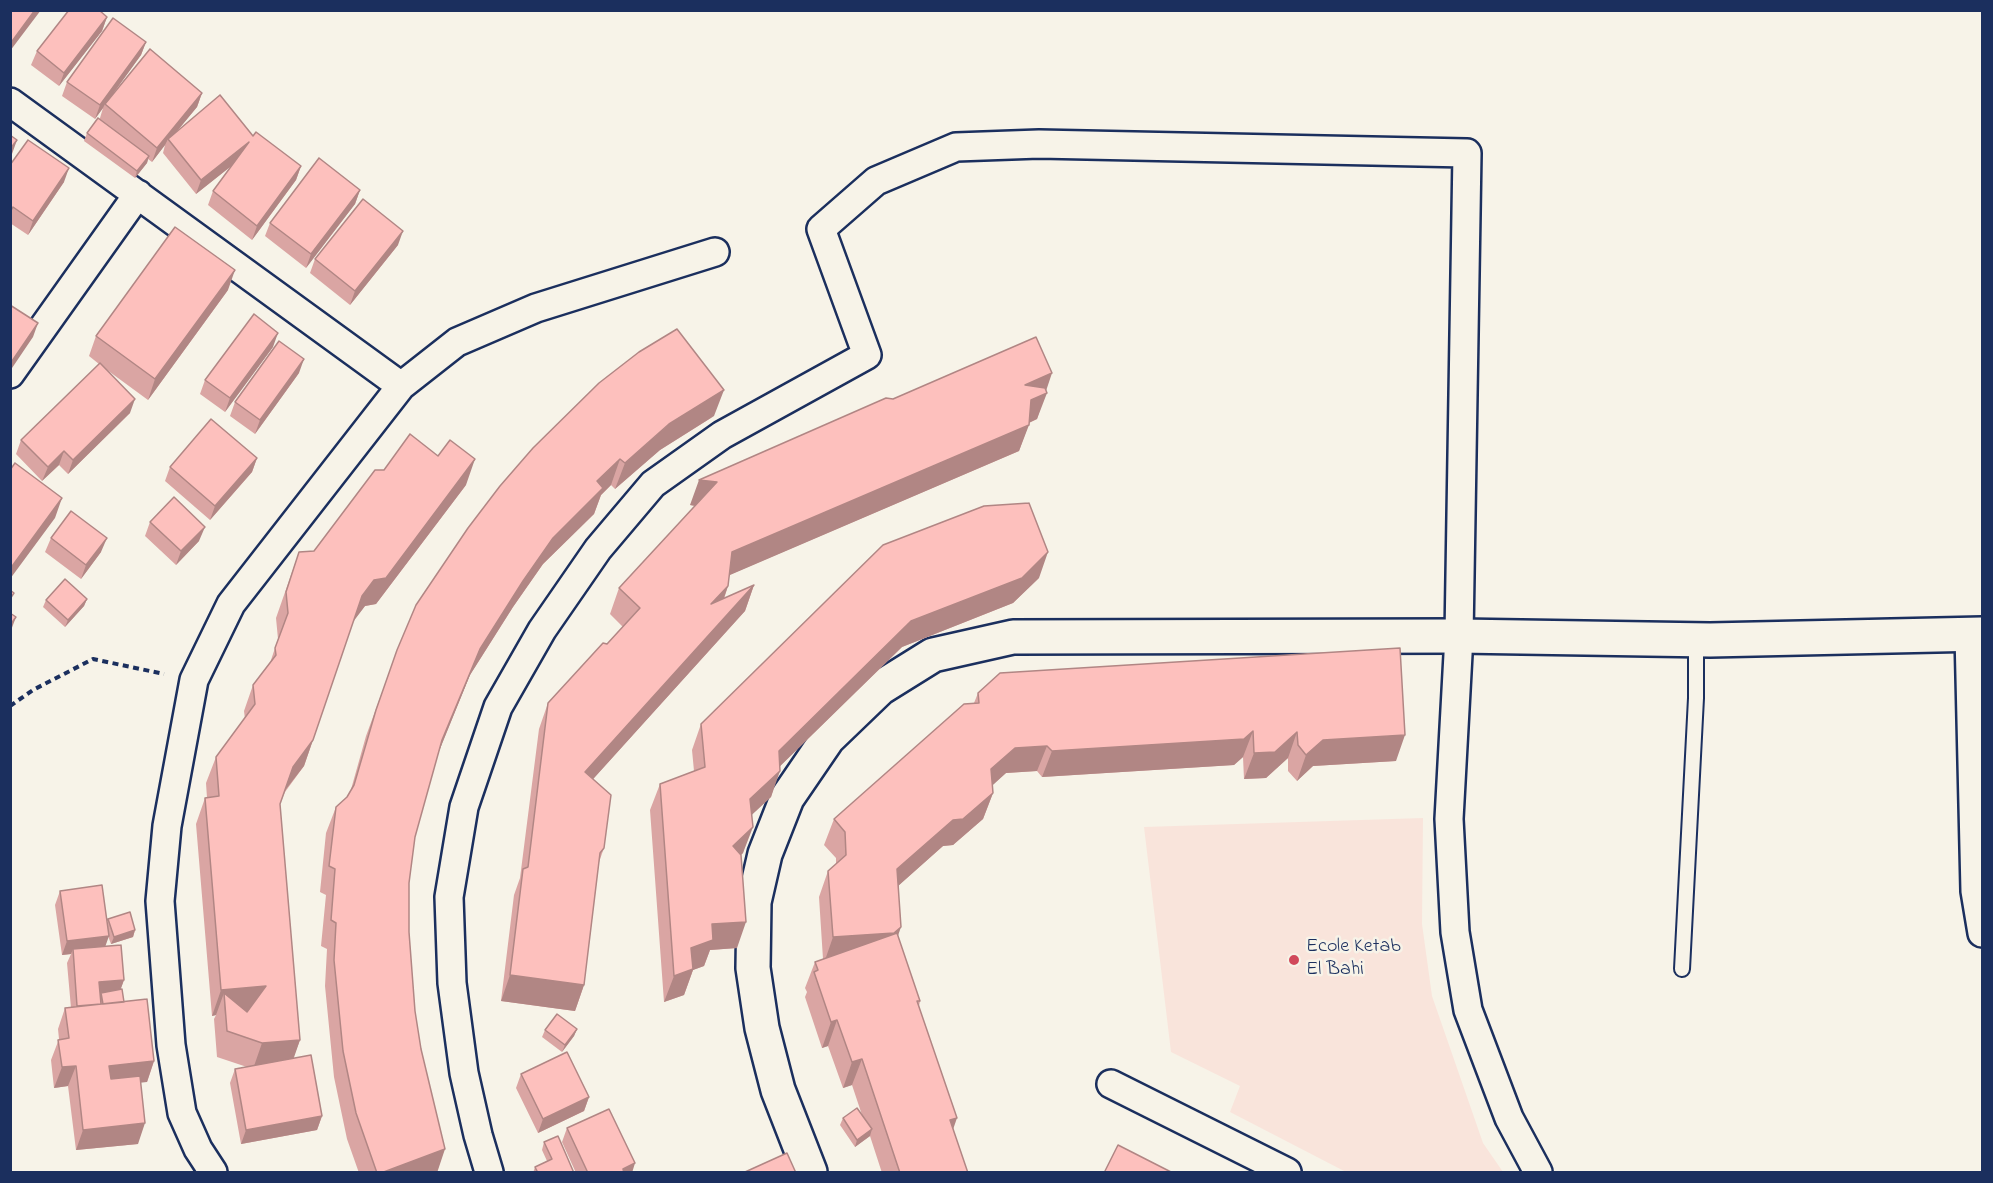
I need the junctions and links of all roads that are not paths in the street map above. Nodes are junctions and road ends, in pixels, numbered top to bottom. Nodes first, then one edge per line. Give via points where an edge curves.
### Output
1 (10, 102) edge
2 (138, 194) junction
3 (715, 252) dead end
4 (10, 374) edge
5 (401, 387) junction
6 (1976, 634) edge
7 (1459, 636) junction
8 (1696, 640) junction
9 (1983, 933) edge
10 (1682, 969) dead end
11 (1110, 1084) dead end
12 (213, 1173) edge
13 (489, 1173) edge
14 (810, 1173) edge
15 (1287, 1173) edge
16 (1538, 1173) edge

1 - 2 street
2 - 4 street
2 - 5 street
3 - 5 street via 536,308 466,337
5 - 12 street via 231,604 194,681 167,826 160,901 171,1045 182,1113
6 - 8 street
6 - 9 street via 1975,891
7 - 8 street
7 - 13 street via 1467,153 1039,144 956,147 876,181 821,229 867,355 722,435 653,484 598,549 542,630 498,707 464,807 449,897 452,983 463,1062
7 - 14 street via 1013,637 933,655 880,688 828,738 787,798 765,854 754,902 753,968 762,1028 778,1090
7 - 16 street via 1449,819 1455,932 1468,1010 1509,1118
8 - 10 lane
11 - 15 street

